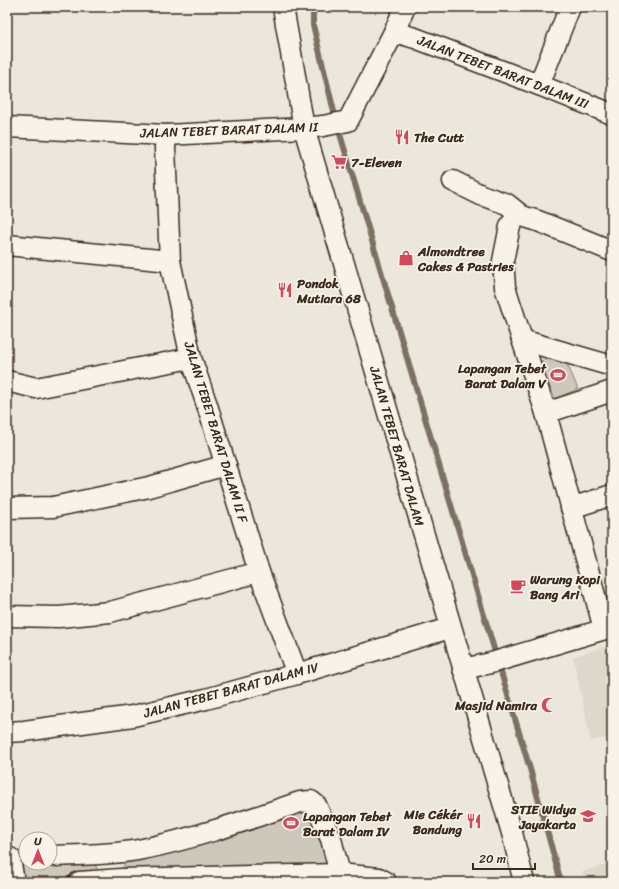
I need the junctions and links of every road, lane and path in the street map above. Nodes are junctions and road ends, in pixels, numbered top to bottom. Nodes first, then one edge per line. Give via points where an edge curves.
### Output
1 (283, 7) edge
2 (405, 7) edge
3 (570, 7) edge
4 (394, 32) junction
5 (539, 84) junction
6 (612, 114) edge
7 (7, 127) edge
8 (314, 127) junction
9 (166, 135) junction
10 (453, 181) dead end
11 (522, 216) junction
12 (7, 245) edge
13 (612, 251) edge
14 (170, 261) junction
15 (522, 340) junction
16 (191, 358) junction
17 (612, 366) edge
18 (7, 381) edge
19 (36, 388) junction
20 (612, 391) edge
21 (7, 392) edge
22 (546, 413) junction
23 (226, 465) junction
24 (612, 495) edge
25 (7, 508) edge
26 (571, 508) junction
27 (259, 572) junction
28 (7, 616) edge
29 (450, 628) junction
30 (608, 628) edge
31 (462, 669) junction
32 (297, 674) junction
33 (7, 732) edge
34 (58, 856) edge
35 (14, 858) edge
36 (340, 874) junction
37 (14, 882) edge
38 (79, 882) edge
39 (386, 882) edge
40 (524, 882) edge

1 - 8 street, JALAN TEBET BARAT DALAM
2 - 4 street, JALAN TEBET BARAT DALAM II
3 - 5 street
4 - 5 street, JALAN TEBET BARAT DALAM III
4 - 8 street, JALAN TEBET BARAT DALAM II via 348,121
5 - 6 street, JALAN TEBET BARAT DALAM III
7 - 9 street, JALAN TEBET BARAT DALAM II
8 - 9 street, JALAN TEBET BARAT DALAM II
8 - 29 street, JALAN TEBET BARAT DALAM
9 - 14 street, JALAN TEBET BARAT DALAM II F
10 - 11 street via 507,204
11 - 13 street
11 - 15 street via 515,218 510,226 503,261 505,287
12 - 14 street
14 - 16 street, JALAN TEBET BARAT DALAM II F
15 - 17 street
15 - 22 street
16 - 19 street
16 - 23 street, JALAN TEBET BARAT DALAM II F
18 - 19 street
19 - 21 street
20 - 22 street
22 - 26 street
23 - 25 street via 149,487 53,507
23 - 27 street, JALAN TEBET BARAT DALAM II F
24 - 26 street
26 - 30 street
27 - 28 street via 110,612 59,617
27 - 32 street, JALAN TEBET BARAT DALAM II F
29 - 31 street, JALAN TEBET BARAT DALAM
29 - 32 street, JALAN TEBET BARAT DALAM IV
30 - 31 street
31 - 40 street, JALAN TEBET BARAT DALAM via 512,833
32 - 33 street, JALAN TEBET BARAT DALAM IV via 133,716
34 - 36 street via 138,850 208,833 300,802 311,801 316,804 331,839
35 - 37 street
36 - 38 street
36 - 39 street via 379,878

